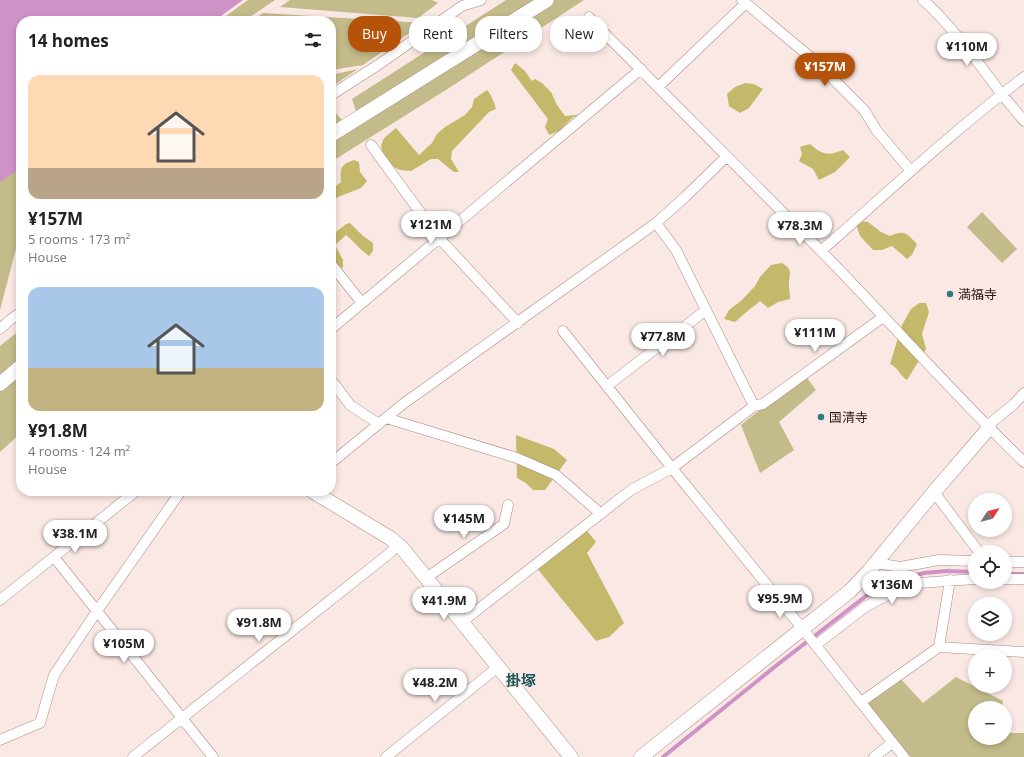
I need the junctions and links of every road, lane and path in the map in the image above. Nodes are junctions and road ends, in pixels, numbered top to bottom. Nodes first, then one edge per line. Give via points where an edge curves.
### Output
1 (481, 0) edge
2 (547, 0) edge
3 (923, 0) edge
4 (744, 2) edge
5 (608, 38) edge
6 (641, 69) junction
7 (1024, 77) edge
8 (658, 86) junction
9 (336, 92) edge
10 (1002, 94) junction
11 (1024, 121) edge
12 (336, 132) edge
13 (371, 145) dead end
14 (726, 157) junction
15 (911, 171) junction
16 (656, 223) junction
17 (439, 238) junction
18 (821, 251) junction
19 (336, 270) edge
20 (362, 303) junction
21 (706, 310) junction
22 (16, 316) edge
23 (883, 317) junction
24 (518, 322) junction
25 (336, 325) edge
26 (0, 329) edge
27 (563, 331) dead end
28 (16, 370) edge
29 (0, 384) edge
30 (336, 386) edge
31 (607, 386) junction
32 (1024, 393) edge
33 (754, 406) junction
34 (382, 421) junction
35 (988, 427) junction
36 (336, 459) edge
37 (1024, 462) edge
38 (672, 468) junction
39 (934, 492) junction
40 (130, 496) edge
41 (178, 496) edge
42 (320, 496) edge
43 (508, 505) dead end
44 (601, 514) junction
45 (398, 544) junction
46 (975, 545) edge
47 (54, 557) junction
48 (968, 561) edge
49 (1012, 562) edge
50 (1024, 562) edge
51 (876, 563) junction
52 (426, 578) junction
53 (968, 579) edge
54 (1012, 579) edge
55 (1024, 579) edge
56 (950, 580) junction
57 (0, 600) edge
58 (97, 611) junction
59 (462, 622) junction
60 (802, 628) junction
61 (816, 646) junction
62 (939, 647) junction
63 (1024, 652) edge
64 (498, 667) junction
65 (861, 702) junction
66 (182, 718) junction
67 (0, 740) edge
68 (892, 742) junction
69 (133, 757) edge
70 (212, 757) edge
71 (386, 757) edge
72 (571, 757) edge
73 (641, 757) edge
74 (874, 757) edge
75 (904, 757) edge

1 - 9 street via 462,6
2 - 12 street
3 - 10 street via 957,36
4 - 8 street
4 - 15 street via 815,61 864,110 877,131
5 - 6 street
6 - 8 street
6 - 17 street
7 - 10 street
8 - 14 street
10 - 11 street
10 - 15 street
13 - 17 street
14 - 16 street
14 - 18 street
15 - 18 street
16 - 21 street via 676,250
16 - 24 street
17 - 20 street
17 - 24 street
18 - 23 street
19 - 20 street
20 - 25 street
21 - 31 street
21 - 33 street
22 - 26 street
23 - 33 street via 763,404
23 - 35 street
24 - 34 street
27 - 31 street
28 - 29 street
30 - 34 street via 350,405
31 - 38 street
32 - 35 street
33 - 38 street
34 - 36 street
34 - 44 street via 517,458 556,475
35 - 37 street
35 - 39 street
38 - 44 street via 631,490
38 - 60 street
39 - 46 street
39 - 51 street
40 - 47 street
41 - 58 street
42 - 45 street
43 - 52 street via 504,524
44 - 59 street
45 - 52 street
45 - 66 street
47 - 57 street
47 - 58 street
48 - 51 street via 939,560 900,567
49 - 50 street
51 - 60 street via 850,591
52 - 59 street
53 - 56 street
54 - 55 street
56 - 61 street via 919,583 893,592 865,607
56 - 62 street
58 - 66 street
58 - 67 street via 54,675 40,723
59 - 64 street
60 - 61 street
60 - 73 street
61 - 65 street
62 - 63 street
62 - 65 street
64 - 71 street
64 - 72 street
65 - 68 street
66 - 69 street
66 - 70 street
68 - 74 street
68 - 75 street

